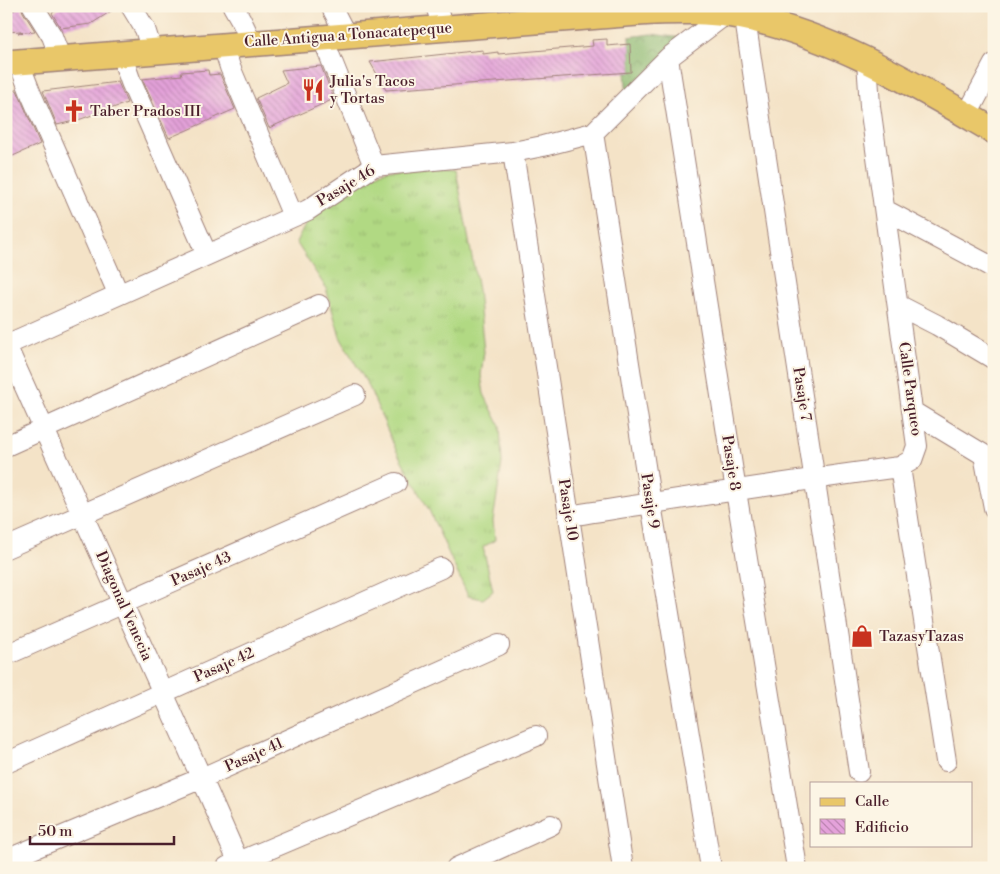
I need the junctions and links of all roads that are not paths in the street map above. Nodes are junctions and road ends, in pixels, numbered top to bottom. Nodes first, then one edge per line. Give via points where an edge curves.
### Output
1 (33, 6) edge
2 (131, 6) edge
3 (232, 6) edge
4 (331, 6) edge
5 (636, 10) edge
6 (737, 12) edge
7 (533, 13) edge
8 (439, 17) edge
9 (335, 38) junction
10 (252, 43) junction
11 (222, 46) junction
12 (152, 51) junction
13 (121, 54) junction
14 (668, 58) junction
15 (61, 60) junction
16 (866, 60) junction
17 (13, 63) edge
18 (994, 64) edge
19 (967, 115) junction
20 (994, 131) edge
21 (593, 133) junction
22 (513, 152) junction
23 (374, 166) junction
24 (885, 210) junction
25 (293, 216) junction
26 (207, 255) junction
27 (994, 268) edge
28 (118, 293) junction
29 (318, 305) dead end
30 (898, 306) junction
31 (6, 345) edge
32 (994, 359) edge
33 (355, 395) dead end
34 (913, 412) junction
35 (44, 430) junction
36 (6, 446) edge
37 (989, 458) edge
38 (900, 467) junction
39 (815, 478) junction
40 (396, 483) dead end
41 (736, 491) junction
42 (651, 504) junction
43 (994, 508) edge
44 (83, 515) junction
45 (569, 516) junction
46 (6, 548) edge
47 (441, 568) dead end
48 (123, 603) junction
49 (499, 645) dead end
50 (6, 655) edge
51 (163, 693) junction
52 (536, 736) dead end
53 (946, 761) dead end
54 (6, 763) edge
55 (859, 772) dead end
56 (202, 778) junction
57 (551, 825) dead end
58 (6, 860) edge
59 (235, 866) edge
60 (456, 868) edge
61 (623, 868) edge
62 (711, 868) edge
63 (797, 868) edge

1 - 15 street via 52,36
2 - 12 street via 145,28
3 - 10 street
4 - 9 street
5 - 6 main road, Calle Antigua a Tonacatepeque
5 - 7 main road, Calle Antigua a Tonacatepeque
6 - 14 street
6 - 16 main road, Calle Antigua a Tonacatepeque
6 - 39 street, Pasaje 7
7 - 8 main road, Calle Antigua a Tonacatepeque
8 - 9 main road, Calle Antigua a Tonacatepeque
9 - 10 main road, Calle Antigua a Tonacatepeque
9 - 23 street
10 - 11 main road, Calle Antigua a Tonacatepeque
11 - 12 main road, Calle Antigua a Tonacatepeque
11 - 25 street
12 - 13 main road, Calle Antigua a Tonacatepeque
13 - 15 main road, Calle Antigua a Tonacatepeque
13 - 26 street
14 - 21 street
14 - 41 street, Pasaje 8
15 - 17 main road, Calle Antigua a Tonacatepeque
16 - 19 main road, Calle Antigua a Tonacatepeque
16 - 24 street, Calle Parqueo
17 - 28 street via 31,94
18 - 19 street
19 - 20 main road, Calle Antigua a Tonacatepeque
21 - 22 street, Pasaje 46
21 - 42 street, Pasaje 9
22 - 23 street, Pasaje 46
22 - 45 street, Pasaje 10
23 - 25 street, Pasaje 46 via 308,210
24 - 27 street
24 - 30 street, Calle Parqueo
25 - 26 street, Pasaje 46
26 - 28 street, Pasaje 46
28 - 31 street, Pasaje 46
29 - 35 street
30 - 32 street
30 - 34 street, Calle Parqueo
31 - 35 street, Diagonal Venecia
33 - 44 street
34 - 37 street
34 - 38 street, Calle Parqueo via 917,446 912,460
35 - 36 street
35 - 44 street, Diagonal Venecia
37 - 43 street
38 - 39 street
38 - 53 street
39 - 41 street
39 - 55 street, Pasaje 7
40 - 48 street, Pasaje 43
41 - 42 street
41 - 63 street, Pasaje 8
42 - 45 street
42 - 62 street, Pasaje 9
44 - 46 street
44 - 48 street, Diagonal Venecia
45 - 61 street, Pasaje 10
47 - 51 street, Pasaje 42
48 - 50 street, Pasaje 43
48 - 51 street, Diagonal Venecia
49 - 56 street, Pasaje 41
51 - 54 street, Pasaje 42
51 - 56 street, Diagonal Venecia
52 - 59 street
56 - 58 street, Pasaje 41
56 - 59 street, Diagonal Venecia
57 - 60 street

